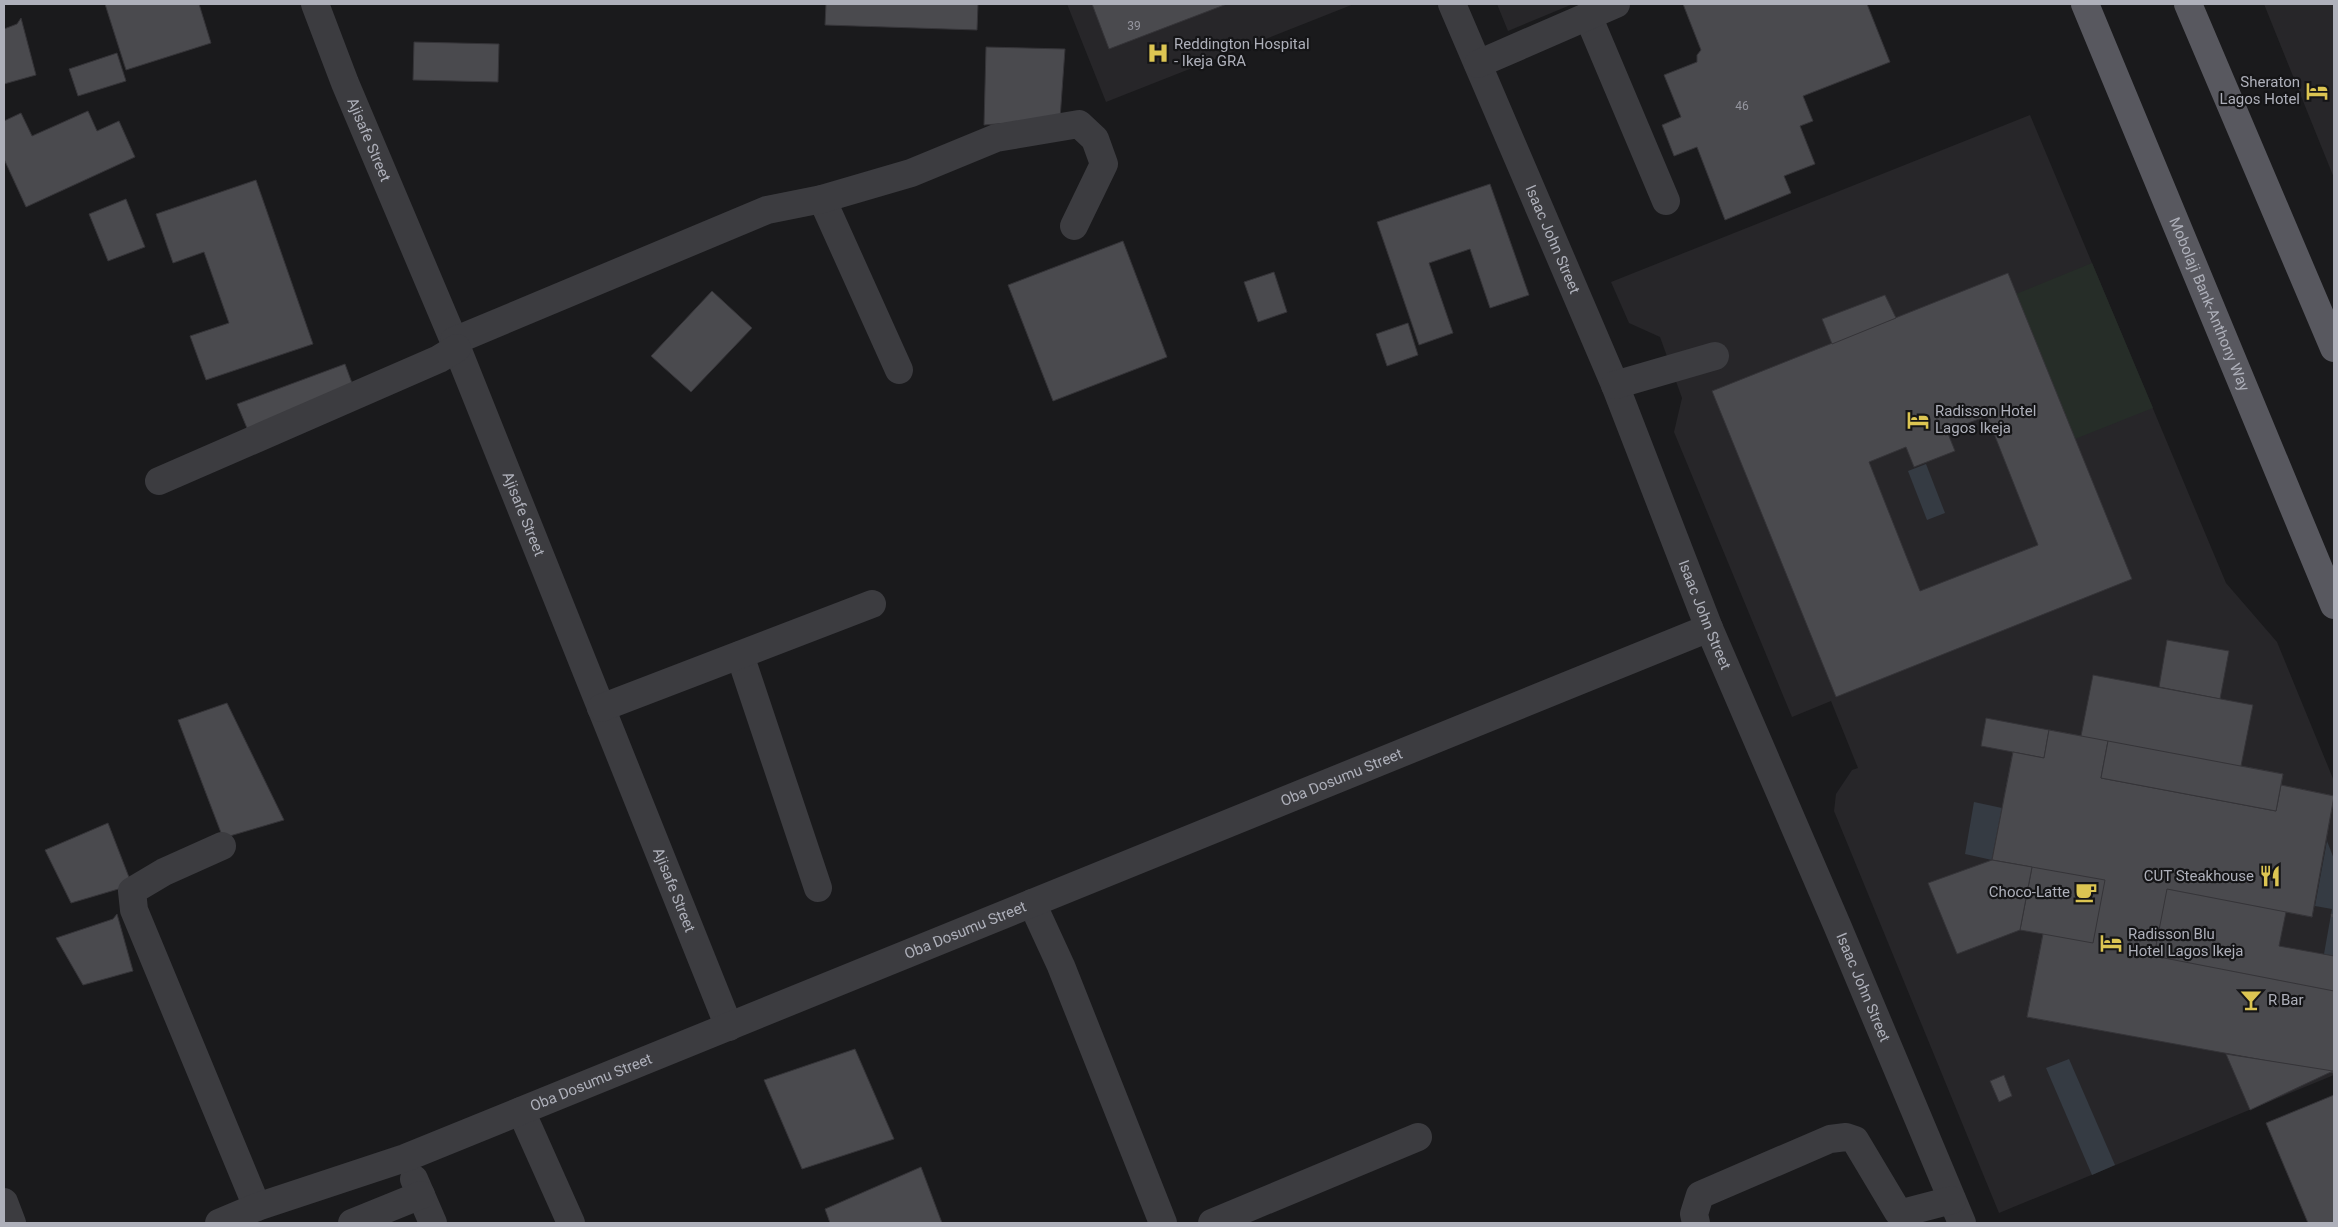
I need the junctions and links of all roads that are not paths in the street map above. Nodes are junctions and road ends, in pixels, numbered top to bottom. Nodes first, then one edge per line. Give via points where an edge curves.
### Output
1 (315, 4) edge
2 (1452, 4) edge
3 (1616, 4) edge
4 (2085, 4) edge
5 (2188, 4) edge
6 (1588, 16) junction
7 (1478, 64) junction
8 (822, 199) junction
9 (1666, 201) dead end
10 (1074, 226) dead end
11 (455, 344) junction
12 (2334, 348) edge
13 (1714, 356) dead end
14 (899, 370) dead end
15 (1615, 385) junction
16 (159, 481) dead end
17 (2328, 582) edge
18 (872, 604) dead end
19 (2334, 605) edge
20 (1709, 628) junction
21 (740, 655) junction
22 (601, 708) junction
23 (222, 846) dead end
24 (818, 888) dead end
25 (1032, 903) junction
26 (730, 1026) junction
27 (521, 1111) junction
28 (1418, 1137) dead end
29 (4, 1202) edge
30 (257, 1207) junction
31 (1957, 1212) edge
32 (12, 1223) edge
33 (219, 1223) edge
34 (352, 1223) edge
35 (433, 1223) edge
36 (570, 1223) edge
37 (1163, 1223) edge
38 (1212, 1223) edge
39 (1696, 1223) edge

1 - 11 street, Ajisafe Street
2 - 7 street, Isaac John Street
3 - 6 street
4 - 17 main road, Mobolaji Bank-Anthony Way
5 - 12 main road
6 - 7 street
6 - 9 street
7 - 15 street, Isaac John Street
8 - 10 street via 911,173 996,138 1079,124 1095,139 1104,164
8 - 11 street via 767,210
8 - 14 street
11 - 16 street via 439,358
11 - 22 street, Ajisafe Street
13 - 15 street
15 - 20 street, Isaac John Street
17 - 19 main road, Mobolaji Bank-Anthony Way
18 - 21 street
20 - 25 street, Oba Dosumu Street
20 - 31 street, Isaac John Street
21 - 22 street
21 - 24 street
22 - 26 street, Ajisafe Street
23 - 30 street via 164,872 132,891 134,910
25 - 26 street, Oba Dosumu Street
25 - 37 street via 1061,966
26 - 27 street, Oba Dosumu Street
27 - 30 street, Oba Dosumu Street via 405,1158
27 - 36 street
28 - 38 street
29 - 32 street
30 - 33 street, Oba Dosumu Street
31 - 39 street via 1898,1212 1855,1140 1846,1137 1830,1139 1700,1195 1694,1214
34 - 35 street via 417,1186

